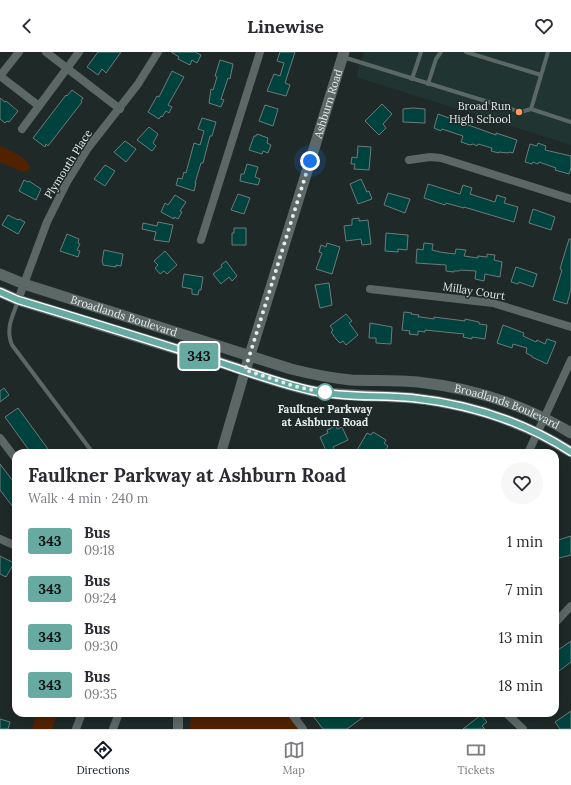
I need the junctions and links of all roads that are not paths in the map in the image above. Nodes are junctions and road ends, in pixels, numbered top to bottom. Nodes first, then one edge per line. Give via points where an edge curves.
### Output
1 (19, 52) edge
2 (46, 52) edge
3 (79, 52) edge
4 (158, 52) edge
5 (260, 52) edge
6 (421, 52) edge
7 (441, 52) edge
8 (466, 52) edge
9 (548, 52) edge
10 (343, 54) edge
11 (67, 69) junction
12 (541, 75) junction
13 (412, 79) junction
14 (428, 84) junction
15 (39, 106) junction
16 (120, 109) junction
17 (531, 109) junction
18 (571, 122) edge
19 (22, 129) dead end
20 (409, 160) dead end
21 (571, 199) edge
22 (201, 240) dead end
23 (0, 274) edge
24 (24, 284) junction
25 (370, 289) dead end
26 (0, 292) edge
27 (18, 300) junction
28 (571, 327) edge
29 (250, 355) junction
30 (571, 360) edge
31 (245, 370) junction
32 (543, 418) junction
33 (537, 433) junction
34 (571, 433) edge
35 (0, 438) edge
36 (90, 449) edge
37 (221, 449) edge
38 (530, 449) edge
39 (571, 452) edge
40 (12, 454) edge
41 (0, 539) edge
42 (12, 544) edge
43 (571, 606) edge
44 (559, 619) edge
45 (80, 717) edge
46 (118, 717) edge
47 (178, 717) edge
48 (294, 717) edge
49 (510, 717) edge
50 (76, 729) edge
51 (113, 729) edge
52 (178, 729) edge
53 (303, 729) edge
54 (523, 729) edge

1 - 15 street via 0,76
2 - 11 street
3 - 11 street
4 - 16 street, Plymouth Place
5 - 22 street
6 - 13 lane
7 - 14 lane
8 - 12 lane
9 - 12 lane
10 - 13 lane
10 - 29 main road, Ashburn Road
11 - 15 street
11 - 16 street
12 - 17 lane
13 - 14 lane
14 - 17 lane via 521,112
15 - 19 street
16 - 24 street, Plymouth Place via 88,148 67,182 46,222
17 - 18 lane
20 - 21 street via 441,158
23 - 24 main road, Broadlands Boulevard
24 - 27 street, Plymouth Place
24 - 29 main road, Broadlands Boulevard
25 - 28 street, Millay Court via 493,303
26 - 27 main road, Broadlands Boulevard
27 - 31 main road, Broadlands Boulevard
27 - 36 lane via 10,320 9,338 12,345
29 - 31 main road, Ashburn Road
29 - 32 main road, Broadlands Boulevard via 314,375 351,380 440,385 497,399
30 - 32 street
31 - 33 main road, Broadlands Boulevard via 313,391 411,398 457,405 497,416
31 - 37 street, Ashburn Road
32 - 33 street
32 - 34 main road, Broadlands Boulevard
33 - 38 street
33 - 39 main road, Broadlands Boulevard
35 - 40 street
41 - 42 street
43 - 44 street
45 - 50 street
46 - 51 street
47 - 52 street
48 - 53 street
49 - 54 street

